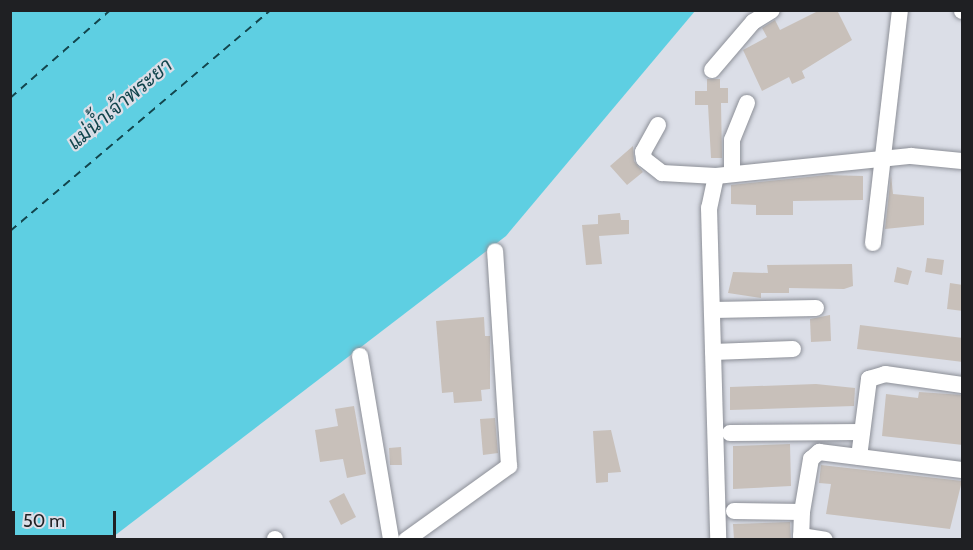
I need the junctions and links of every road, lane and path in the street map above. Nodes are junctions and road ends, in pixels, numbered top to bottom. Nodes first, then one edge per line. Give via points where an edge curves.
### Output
1 (772, 10) edge
2 (900, 10) edge
3 (712, 70) dead end
4 (747, 103) dead end
5 (658, 125) dead end
6 (882, 159) junction
7 (963, 161) edge
8 (724, 174) junction
9 (873, 243) dead end
10 (495, 251) dead end
11 (816, 308) dead end
12 (713, 310) junction
13 (793, 349) dead end
14 (713, 352) junction
15 (360, 356) dead end
16 (963, 385) edge
17 (862, 432) junction
18 (730, 433) dead end
19 (859, 457) junction
20 (963, 470) edge
21 (734, 511) dead end
22 (802, 512) junction
23 (801, 538) edge
24 (391, 540) edge
25 (406, 540) edge
26 (718, 540) edge
27 (825, 540) edge

1 - 3 street via 732,42
2 - 6 street
4 - 8 street
5 - 8 street via 643,152 653,169
6 - 7 street
6 - 8 street
6 - 9 street
8 - 12 street via 709,208
10 - 25 street via 509,466
11 - 12 street
12 - 14 street
13 - 14 street
14 - 26 street
15 - 24 street
16 - 17 street via 875,374 869,379
17 - 18 street
17 - 19 street
19 - 20 street
19 - 22 street via 819,453 811,459
21 - 22 street
22 - 23 street
23 - 27 street

